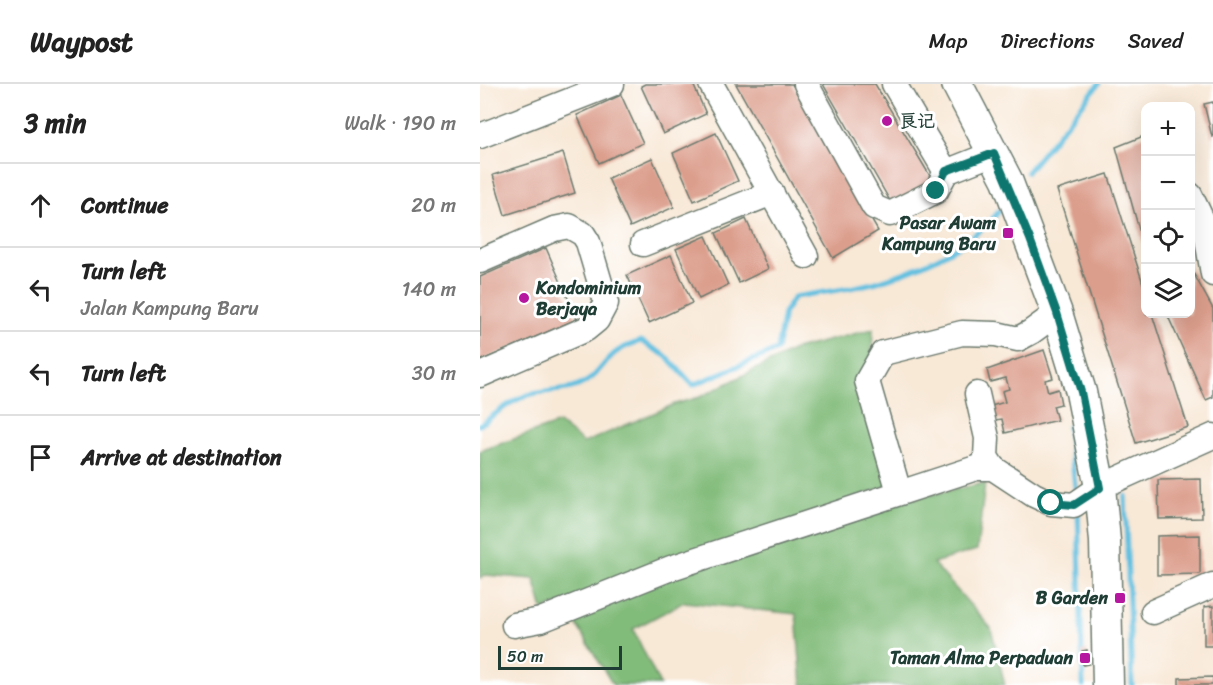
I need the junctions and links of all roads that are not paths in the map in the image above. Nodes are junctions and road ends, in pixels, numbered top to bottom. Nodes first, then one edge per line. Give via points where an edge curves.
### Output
1 (612, 84) edge
2 (711, 84) edge
3 (806, 84) edge
4 (894, 84) edge
5 (957, 84) edge
6 (480, 136) edge
7 (994, 153) junction
8 (946, 171) junction
9 (772, 193) junction
10 (1195, 204) edge
11 (643, 244) dead end
12 (806, 256) dead end
13 (480, 261) edge
14 (1213, 274) edge
15 (1057, 313) junction
16 (480, 375) edge
17 (977, 394) dead end
18 (1213, 436) edge
19 (993, 468) junction
20 (1100, 488) junction
21 (898, 492) junction
22 (1213, 585) edge
23 (1153, 612) dead end
24 (514, 625) dead end
25 (1108, 685) edge

1 - 6 street
2 - 9 street
3 - 8 street via 874,207 890,214 936,191
4 - 8 street
5 - 7 main road
7 - 8 street
7 - 15 main road
9 - 11 street
9 - 12 street
10 - 14 street via 1205,226
13 - 16 street via 569,226 588,242 606,303 597,320 586,329
15 - 20 main road via 1081,392
15 - 21 street via 1018,339 962,333 883,353 867,381
17 - 19 street via 987,438 986,457
18 - 20 street
19 - 20 street via 1051,503 1074,505
19 - 21 street via 976,468
20 - 25 main road
21 - 24 street via 671,568 541,620
22 - 23 street

